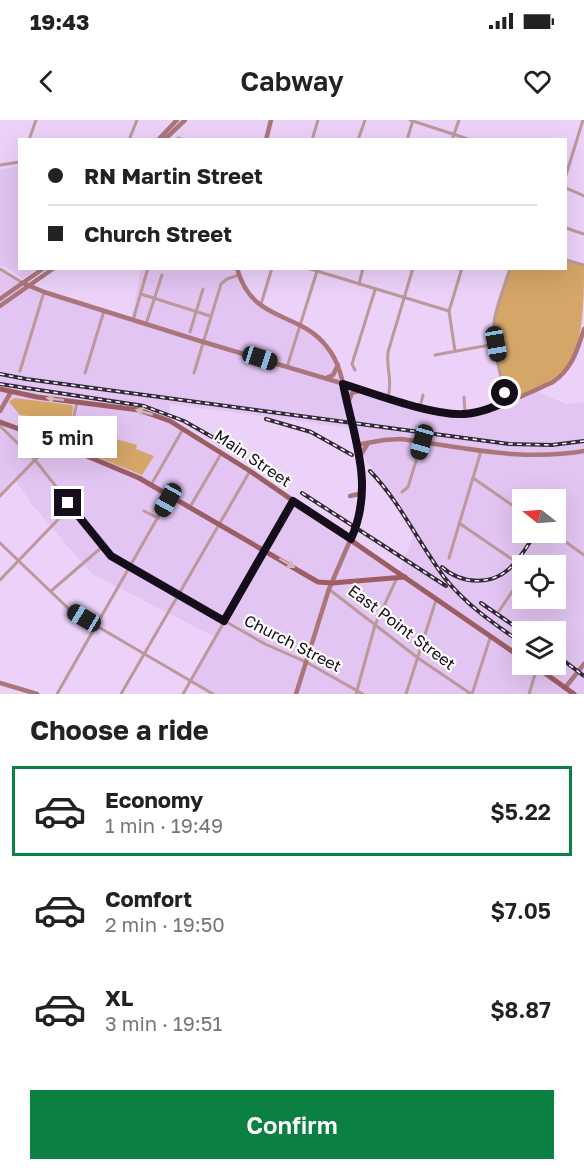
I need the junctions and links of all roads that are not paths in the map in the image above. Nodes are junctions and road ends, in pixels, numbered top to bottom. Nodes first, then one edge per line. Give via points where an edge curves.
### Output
1 (36, 120) edge
2 (136, 120) edge
3 (177, 120) edge
4 (185, 120) edge
5 (271, 120) edge
6 (318, 120) edge
7 (364, 120) edge
8 (412, 120) edge
9 (459, 120) edge
10 (583, 120) edge
11 (582, 129) edge
12 (454, 134) junction
13 (30, 138) edge
14 (130, 138) edge
15 (160, 138) edge
16 (166, 138) edge
17 (266, 138) edge
18 (313, 138) edge
19 (359, 138) edge
20 (408, 138) edge
21 (453, 138) edge
22 (465, 138) edge
23 (18, 162) edge
24 (0, 165) edge
25 (567, 172) edge
26 (567, 188) edge
27 (584, 196) edge
28 (567, 228) edge
29 (584, 234) edge
30 (567, 260) edge
31 (584, 266) edge
32 (0, 269) edge
33 (42, 270) edge
34 (50, 270) edge
35 (147, 270) edge
36 (238, 270) edge
37 (271, 270) edge
38 (317, 270) edge
39 (362, 270) edge
40 (412, 270) edge
41 (461, 270) edge
42 (509, 270) edge
43 (162, 275) dead end
44 (239, 275) junction
45 (26, 284) junction
46 (358, 285) junction
47 (203, 289) dead end
48 (375, 290) junction
49 (44, 292) junction
50 (141, 294) junction
51 (154, 298) junction
52 (0, 299) edge
53 (404, 299) junction
54 (260, 305) junction
55 (0, 306) edge
56 (104, 310) junction
57 (449, 311) junction
58 (196, 312) junction
59 (211, 316) junction
60 (133, 320) junction
61 (147, 321) dead end
62 (300, 325) junction
63 (584, 329) edge
64 (190, 332) dead end
65 (204, 341) junction
66 (496, 344) junction
67 (455, 351) junction
68 (435, 355) dead end
69 (338, 365) junction
70 (287, 367) junction
71 (355, 370) dead end
72 (20, 371) dead end
73 (85, 373) dead end
74 (194, 373) dead end
75 (324, 378) junction
76 (343, 384) junction
77 (0, 389) edge
78 (363, 390) junction
79 (11, 392) junction
80 (423, 395) dead end
81 (464, 396) dead end
82 (388, 397) junction
83 (508, 401) junction
84 (77, 402) junction
85 (420, 407) junction
86 (348, 410) junction
87 (0, 411) edge
88 (465, 414) junction
89 (0, 424) edge
90 (183, 428) junction
91 (354, 435) junction
92 (52, 442) junction
93 (422, 442) junction
94 (368, 443) junction
95 (356, 445) junction
96 (481, 451) junction
97 (584, 451) edge
98 (222, 452) junction
99 (359, 458) junction
100 (35, 460) junction
101 (250, 471) junction
102 (473, 478) junction
103 (151, 485) junction
104 (363, 490) junction
105 (402, 492) dead end
106 (0, 496) edge
107 (170, 496) junction
108 (350, 496) dead end
109 (293, 501) junction
110 (512, 505) edge
111 (71, 506) junction
112 (190, 507) junction
113 (144, 511) dead end
114 (158, 518) junction
115 (459, 523) junction
116 (219, 524) junction
117 (351, 539) junction
118 (566, 542) edge
119 (0, 543) edge
120 (102, 547) junction
121 (265, 551) junction
122 (584, 555) edge
123 (449, 558) dead end
124 (512, 559) edge
125 (18, 561) junction
126 (129, 567) junction
127 (405, 577) junction
128 (397, 578) junction
129 (0, 580) edge
130 (331, 586) junction
131 (51, 592) junction
132 (512, 592) edge
133 (178, 595) junction
134 (436, 598) junction
135 (497, 614) dead end
136 (224, 621) junction
137 (375, 625) junction
138 (96, 626) junction
139 (491, 636) junction
140 (512, 651) edge
141 (144, 654) junction
142 (418, 658) junction
143 (306, 662) junction
144 (584, 664) edge
145 (533, 675) edge
146 (547, 675) edge
147 (190, 681) junction
148 (0, 682) edge
149 (565, 688) junction
150 (356, 692) edge
151 (37, 694) edge
152 (57, 694) edge
153 (121, 694) edge
154 (183, 694) edge
155 (213, 694) edge
156 (296, 694) edge
157 (363, 694) edge
158 (406, 694) edge
159 (471, 694) edge
160 (529, 694) edge
161 (574, 694) edge

1 - 13 street
2 - 14 street
3 - 15 street
4 - 16 street
5 - 17 street
6 - 18 street
7 - 19 street
8 - 12 street
8 - 20 street
9 - 12 street
10 - 11 street
11 - 25 street
12 - 21 street
12 - 22 street
23 - 24 street
26 - 27 street
28 - 29 street
30 - 31 street
32 - 45 street
33 - 45 street
34 - 45 street
35 - 50 street
36 - 44 street
37 - 54 street
38 - 46 street
38 - 62 street
39 - 46 street
40 - 53 street
41 - 57 street
42 - 66 street via 495,317
43 - 51 street
44 - 54 street via 251,298
44 - 59 street via 220,284
45 - 49 street
45 - 52 street
45 - 55 street
46 - 48 street
47 - 58 street
48 - 53 street
48 - 71 street via 352,364
49 - 56 street
49 - 72 street
50 - 51 street
50 - 60 street
51 - 58 street
51 - 61 street
53 - 57 street
53 - 82 street via 388,352
54 - 62 street
56 - 60 street
56 - 73 street
57 - 67 street
58 - 59 street
58 - 64 street
59 - 65 street
60 - 65 street
62 - 69 street via 322,341
62 - 70 street
63 - 83 street via 572,363 561,376
65 - 70 street
65 - 74 street
66 - 67 street
66 - 83 street
67 - 68 street
69 - 75 street via 331,377
69 - 76 street
70 - 75 street
75 - 76 street
76 - 78 street
76 - 86 street
77 - 79 main road, Main Street
78 - 82 street
78 - 86 street via 350,395
84 -> 79 main road, Main Street
79 - 87 street
80 - 85 street
81 - 88 street
82 - 85 street
83 - 88 street
90 -> 84 main road, Main Street via 139,410
84 - 92 street via 72,421
85 - 88 street
86 - 91 street, bridge
89 - 92 main road, East Point Street
89 - 100 street, Church Street
90 - 98 main road, Main Street
90 - 103 street
91 - 94 street
91 - 95 street
92 - 100 street
92 - 103 main road, East Point Street
93 - 94 street via 390,439
93 - 96 street
93 - 105 street via 408,487
94 - 95 street
94 - 99 street
95 - 99 street
96 - 97 street via 532,456
96 - 102 street
98 - 101 main road, Main Street
98 - 112 street
99 - 104 street
100 - 106 street
100 - 111 street, Church Street
101 - 109 main road, Main Street
101 - 116 street
102 - 110 street
102 - 115 street
103 - 107 main road, East Point Street
104 - 108 street
104 - 117 street, bridge
107 - 112 main road, East Point Street
107 - 114 street
109 - 117 main road, Main Street
109 - 121 street
111 - 120 street, Church Street
111 - 125 street
112 - 116 main road, East Point Street
113 - 114 street
114 - 126 street
115 - 123 street
115 - 124 street
116 - 121 main road, East Point Street
116 - 133 street
117 - 127 main road, Main Street
117 - 130 street
118 - 122 street
119 - 125 street
120 - 126 street, Church Street
120 - 131 street
121 -> 130 main road, East Point Street
121 - 136 street
125 - 129 street
125 - 131 street
126 - 133 street, Church Street
126 - 138 street
127 - 128 main road
127 - 134 main road, Main Street
128 - 130 main road
128 - 137 street
130 - 137 street, East Point Street
130 - 143 street
131 - 138 street via 71,611
132 - 135 street
133 - 136 street, Church Street
133 - 141 street
134 - 139 main road, Main Street
134 - 142 street
136 - 143 street, Church Street
136 - 147 street
137 - 142 street, East Point Street
137 - 150 street
138 - 141 street
138 - 152 street
139 - 140 main road, Main Street
139 - 159 street
141 - 147 street
141 - 153 street
142 - 158 street
142 - 159 street, East Point Street
143 - 150 street, Church Street
143 - 156 street
144 - 149 street
145 - 160 street
146 - 149 main road
147 - 154 street
147 - 155 street
148 - 151 street
149 - 161 main road
150 - 157 street, Church Street

